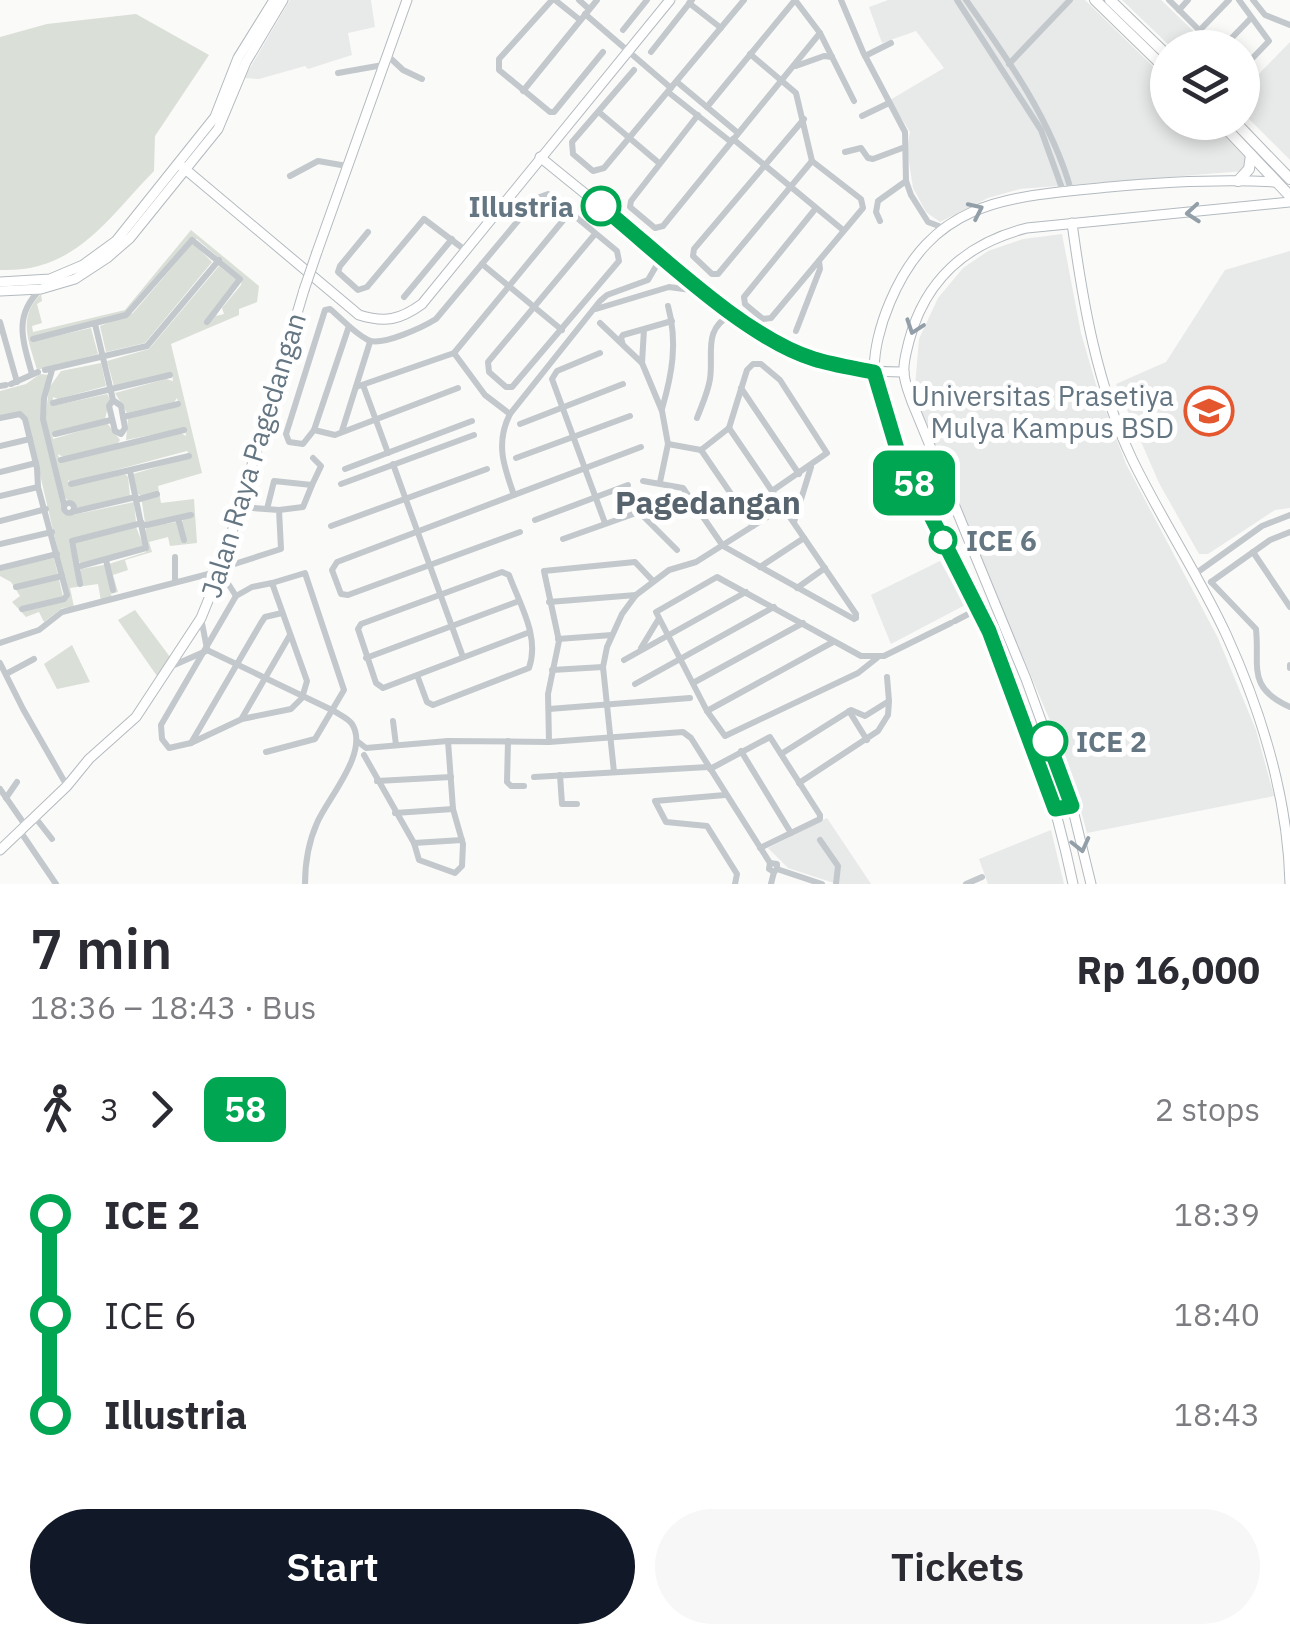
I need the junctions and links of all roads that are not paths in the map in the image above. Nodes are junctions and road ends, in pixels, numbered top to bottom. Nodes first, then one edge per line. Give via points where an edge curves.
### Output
1 (274, 0) edge
2 (283, 0) edge
3 (407, 0) edge
4 (553, 0) edge
5 (579, 0) edge
6 (597, 0) edge
7 (647, 0) edge
8 (670, 0) edge
9 (744, 0) edge
10 (840, 0) edge
11 (957, 0) edge
12 (966, 0) edge
13 (1070, 0) edge
14 (1095, 0) edge
15 (1110, 0) edge
16 (1169, 0) edge
17 (1188, 0) edge
18 (1229, 0) edge
19 (1239, 0) edge
20 (1253, 0) edge
21 (691, 2) edge
22 (1179, 10) junction
23 (585, 15) junction
24 (1251, 18) junction
25 (1290, 25) edge
26 (721, 28) junction
27 (623, 30) dead end
28 (1200, 30) joint
29 (1239, 30) edge
30 (820, 33) junction
31 (1141, 38) junction
32 (891, 43) dead end
33 (1150, 44) edge
34 (1150, 49) edge
35 (1260, 51) edge
36 (603, 52) dead end
37 (628, 52) junction
38 (651, 52) dead end
39 (750, 54) junction
40 (865, 56) junction
41 (833, 57) junction
42 (386, 60) junction
43 (1006, 65) junction
44 (792, 68) junction
45 (634, 70) dead end
46 (338, 73) dead end
47 (422, 79) dead end
48 (783, 80) junction
49 (672, 87) junction
50 (523, 91) junction
51 (854, 101) dead end
52 (889, 103) junction
53 (707, 107) junction
54 (600, 113) junction
55 (698, 115) junction
56 (862, 116) dead end
57 (804, 119) junction
58 (630, 137) junction
59 (734, 138) junction
60 (1237, 140) edge
61 (1252, 140) edge
62 (905, 147) junction
63 (844, 152) dead end
64 (1251, 155) junction
65 (540, 157) junction
66 (812, 161) junction
67 (660, 163) junction
68 (764, 164) junction
69 (348, 166) junction
70 (182, 167) junction
71 (290, 176) dead end
72 (1290, 179) edge
73 (906, 181) junction
74 (1238, 181) junction
75 (1276, 182) junction
76 (790, 187) junction
77 (1067, 191) junction
78 (1290, 199) edge
79 (816, 208) junction
80 (570, 212) junction
81 (880, 221) dead end
82 (1072, 223) junction
83 (944, 228) junction
84 (843, 230) junction
85 (368, 232) dead end
86 (596, 234) junction
87 (452, 239) junction
88 (465, 250) junction
89 (662, 256) junction
90 (219, 260) junction
91 (819, 261) junction
92 (482, 264) junction
93 (648, 280) junction
94 (0, 282) edge
95 (508, 287) junction
96 (41, 289) junction
97 (653, 290) junction
98 (0, 291) edge
99 (706, 292) junction
100 (404, 297) dead end
101 (668, 306) dead end
102 (534, 307) junction
103 (596, 309) junction
104 (732, 314) junction
105 (672, 321) junction
106 (0, 322) edge
107 (207, 322) dead end
108 (600, 323) dead end
109 (95, 324) junction
110 (349, 326) junction
111 (562, 330) junction
112 (644, 330) junction
113 (21, 332) junction
114 (796, 332) dead end
115 (6, 336) junction
116 (33, 339) dead end
117 (370, 342) junction
118 (622, 344) junction
119 (600, 352) dead end
120 (454, 353) junction
121 (103, 358) junction
122 (642, 363) junction
123 (42, 371) junction
124 (874, 372) junction
125 (904, 372) junction
126 (170, 376) dead end
127 (8, 384) edge
128 (623, 384) dead end
129 (360, 386) junction
130 (458, 388) dead end
131 (740, 388) junction
132 (110, 390) junction
133 (113, 400) junction
134 (53, 403) dead end
135 (178, 404) dead end
136 (561, 408) junction
137 (662, 410) junction
138 (510, 414) junction
139 (630, 416) dead end
140 (123, 417) junction
141 (0, 418) edge
142 (698, 418) dead end
143 (111, 420) junction
144 (376, 420) junction
145 (472, 422) dead end
146 (520, 424) dead end
147 (729, 428) junction
148 (184, 430) dead end
149 (314, 430) junction
150 (342, 433) junction
151 (55, 434) dead end
152 (121, 434) junction
153 (474, 435) dead end
154 (572, 438) junction
155 (30, 439) junction
156 (124, 444) junction
157 (668, 444) junction
158 (0, 446) edge
159 (641, 447) dead end
160 (702, 450) junction
161 (388, 453) junction
162 (189, 456) dead end
163 (313, 458) dead end
164 (516, 458) dead end
165 (61, 460) dead end
166 (36, 463) junction
167 (393, 464) junction
168 (811, 466) junction
169 (344, 469) dead end
170 (487, 469) dead end
171 (584, 469) junction
172 (130, 471) junction
173 (0, 472) edge
174 (799, 474) junction
175 (643, 481) dead end
176 (660, 482) junction
177 (71, 484) dead end
178 (312, 484) junction
179 (341, 484) dead end
180 (628, 485) dead end
181 (38, 487) junction
182 (772, 491) junction
183 (157, 494) dead end
184 (514, 495) junction
185 (0, 496) edge
186 (595, 497) junction
187 (136, 498) junction
188 (406, 499) junction
189 (239, 507) junction
190 (783, 507) junction
191 (46, 509) junction
192 (267, 510) junction
193 (280, 510) junction
194 (1290, 514) edge
195 (191, 515) dead end
196 (178, 518) junction
197 (535, 520) dead end
198 (0, 521) edge
199 (605, 523) junction
200 (794, 523) junction
201 (142, 525) junction
202 (331, 526) dead end
203 (754, 526) junction
204 (52, 532) junction
205 (418, 532) junction
206 (520, 532) dead end
207 (1290, 532) edge
208 (804, 538) junction
209 (184, 540) dead end
210 (563, 540) dead end
211 (0, 544) edge
212 (724, 546) junction
213 (677, 550) dead end
214 (1253, 552) junction
215 (57, 554) junction
216 (175, 557) dead end
217 (106, 560) junction
218 (430, 565) junction
219 (77, 567) junction
220 (760, 567) junction
221 (0, 568) edge
222 (825, 568) junction
223 (221, 570) junction
224 (1194, 575) junction
225 (62, 576) junction
226 (654, 581) junction
227 (176, 582) junction
228 (272, 583) junction
229 (80, 584) dead end
230 (1206, 585) junction
231 (16, 587) dead end
232 (796, 588) junction
233 (113, 590) dead end
234 (746, 592) junction
235 (440, 595) junction
236 (636, 595) junction
237 (236, 596) junction
238 (519, 602) junction
239 (548, 602) junction
240 (774, 606) junction
241 (1290, 607) edge
242 (22, 609) dead end
243 (978, 609) junction
244 (282, 613) junction
245 (202, 618) junction
246 (658, 619) junction
247 (803, 624) junction
248 (452, 626) junction
249 (530, 632) junction
250 (290, 635) junction
251 (612, 635) junction
252 (667, 636) junction
253 (558, 640) junction
254 (834, 642) junction
255 (0, 643) edge
256 (207, 650) junction
257 (639, 652) junction
258 (463, 657) junction
259 (366, 658) junction
260 (877, 658) junction
261 (34, 659) dead end
262 (680, 659) junction
263 (624, 660) dead end
264 (0, 662) edge
265 (237, 665) junction
266 (602, 667) junction
267 (168, 668) junction
268 (552, 670) junction
269 (1023, 671) junction
270 (6, 674) junction
271 (417, 675) junction
272 (887, 677) dead end
273 (1007, 677) junction
274 (267, 680) junction
275 (692, 683) junction
276 (635, 684) dead end
277 (302, 698) junction
278 (690, 698) dead end
279 (889, 700) junction
280 (607, 705) junction
281 (1290, 707) edge
282 (550, 709) junction
283 (334, 711) junction
284 (707, 711) junction
285 (849, 711) junction
286 (242, 719) junction
287 (394, 721) dead end
288 (610, 737) junction
289 (867, 740) junction
290 (357, 741) junction
291 (448, 741) junction
292 (508, 741) junction
293 (548, 742) junction
294 (190, 743) junction
295 (396, 746) junction
296 (741, 751) junction
297 (266, 752) dead end
298 (365, 752) junction
299 (781, 754) junction
300 (350, 762) junction
301 (709, 768) junction
302 (614, 772) junction
303 (560, 775) junction
304 (451, 776) junction
305 (534, 776) dead end
306 (377, 781) junction
307 (18, 782) dead end
308 (799, 783) junction
309 (67, 786) junction
310 (524, 786) dead end
311 (0, 789) edge
312 (726, 795) junction
313 (6, 798) junction
314 (577, 804) dead end
315 (1072, 806) junction
316 (453, 809) junction
317 (1055, 809) junction
318 (395, 813) junction
319 (34, 816) junction
320 (22, 828) junction
321 (790, 833) junction
322 (52, 839) dead end
323 (462, 840) junction
324 (820, 840) dead end
325 (414, 843) junction
326 (760, 848) junction
327 (0, 850) edge
328 (776, 871) junction
329 (982, 876) dead end
330 (56, 884) edge
331 (305, 884) edge
332 (736, 884) edge
333 (771, 884) edge
334 (822, 884) edge
335 (836, 884) edge
336 (966, 884) edge
337 (1073, 884) edge
338 (1090, 884) edge
339 (1290, 884) edge

1 - 70 street
2 - 70 street via 246,62 218,129
3 - 42 street, Jalan Raya Pagedangan
4 - 23 street
4 - 50 street via 497,65
5 - 23 street
6 - 23 street
7 - 27 street
8 - 37 street
9 - 26 street
10 - 40 street
11 - 43 street
12 - 43 street
13 - 43 street
14 - 31 main road
15 - 31 main road
16 - 22 street
17 - 22 street
18 - 28 street
19 - 24 street
20 - 25 street via 1266,15
21 - 26 street
21 - 38 street
22 - 28 street
23 - 37 street
23 - 50 street
24 - 29 street
24 - 35 street via 1269,41
26 - 49 street
30 - 39 street via 795,0
30 - 41 street
30 - 44 street
31 - 33 main road
31 - 34 main road
32 - 40 street
36 - 50 street via 554,112
37 - 49 street
37 - 65 street
39 - 48 street
39 - 53 street
40 - 52 street
41 - 44 street
41 - 51 street
42 - 46 street
42 - 47 street
42 - 69 street, Jalan Raya Pagedangan
43 - 77 street via 1044,129
44 - 48 street
45 - 54 street
48 - 57 street via 798,96
48 - 59 street
49 - 53 street
49 - 55 street
49 - 58 street
52 - 56 street
52 - 62 street via 905,132
53 - 59 street
54 - 58 street
54 - 58 street via 571,148 593,171 604,168
55 - 59 street
55 - 67 street
57 - 66 street
57 - 68 street
58 - 67 street
59 - 67 street via 655,228 630,201
59 - 68 street
60 - 64 main road
61 - 72 main road
62 - 63 street via 871,159 860,148
62 - 73 street
64 - 74 main road via 1250,169
64 - 75 main road
65 - 88 street
65 - 89 street
66 - 76 street
66 - 84 street via 862,198 863,208
68 - 76 street
68 - 76 street via 694,249 704,267 718,274
69 - 71 street via 318,161
69 - 189 street, Jalan Raya Pagedangan, bridge
70 - 88 street via 359,315 387,321 414,310
70 - 94 street via 116,240 83,265 50,279
70 - 96 street via 130,238 107,258
72 - 75 main road
73 - 81 street via 878,201
73 - 83 street via 922,217
74 - 75 street
74 - 77 street
75 - 78 main road
76 - 79 street
83 -> 77 street via 994,202
78 -> 82 street
79 - 84 street
79 - 91 street via 746,294 745,304 771,318
80 - 86 street
80 - 92 street via 542,194
80 - 95 street
82 -> 125 street via 1001,234 955,261 914,322
82 - 224 street via 1084,310 1111,404
83 - 124 street via 901,276 885,313
84 - 91 street
85 - 87 street via 340,266 340,276 358,290 419,221 429,220
86 - 102 street
86 - 111 street via 619,261
87 - 88 street
87 - 100 street
89 - 93 street
89 - 99 street
90 - 107 street via 240,281
90 - 109 street via 190,241 132,311
90 - 121 street via 147,346
91 - 114 street
92 - 95 street
92 - 117 street via 436,319
93 - 97 street
93 - 103 street via 607,294
95 - 102 street
95 - 120 street
96 - 98 street
96 - 113 street via 27,305
97 - 99 street
97 - 103 street
99 - 104 street
101 - 105 street
102 - 111 street
102 - 111 street via 488,362 506,387 517,384
103 - 138 street
104 - 124 street via 812,359
104 - 142 street via 709,341 710,380
105 - 112 street
105 - 137 street via 674,362
106 - 115 street
108 - 118 street
109 - 116 street
109 - 121 street
110 - 117 street
110 - 149 street
110 - 149 street via 330,310 323,312 286,438 303,444
112 - 118 street via 623,335
112 - 122 street
113 - 115 street
113 - 123 street
115 - 127 street
117 - 129 street
118 - 122 street
119 - 136 street via 554,373
120 - 129 street
120 - 138 street via 485,395
121 - 123 street
121 - 132 street
122 - 137 street
123 - 127 street
123 - 187 street via 42,418 65,512
124 - 125 street
124 - 243 street via 897,449
125 - 269 street
126 - 132 street
128 - 136 street
129 - 144 street
129 - 150 street
130 - 144 street
131 - 147 street
131 - 168 street via 753,364 773,373 827,453
131 - 174 street
132 - 133 street
132 - 134 street
133 - 140 street
133 - 143 street
135 - 140 street
136 - 146 street
136 - 154 street
137 - 157 street
138 - 184 street via 501,453
139 - 154 street
140 - 152 street
141 - 155 street via 22,414
143 - 151 street
143 - 152 street
144 - 150 street
144 - 161 street
145 - 161 street
147 - 160 street
147 - 182 street
148 - 156 street
149 - 150 street
152 - 156 street
153 - 167 street
154 - 164 street
154 - 171 street
155 - 158 street
155 - 166 street
156 - 165 street
157 - 160 street
157 - 176 street
159 - 171 street
160 - 203 street
161 - 169 street
162 - 172 street
163 - 178 street via 321,466
166 - 173 street
166 - 181 street
167 - 179 street
167 - 188 street
168 - 174 street
168 - 200 street
170 - 188 street
171 - 184 street
171 - 186 street
172 - 177 street
172 - 187 street
174 - 182 street
175 - 176 street
176 - 212 street via 684,488
178 - 192 street via 274,481
178 - 193 street via 306,505
180 - 186 street
181 - 185 street
181 - 191 street
182 - 190 street
183 - 187 street
184 - 205 street
186 - 197 street
186 - 199 street
187 - 201 street
188 - 202 street
188 - 205 street
189 - 192 street
189 - 223 street, Jalan Raya Pagedangan
190 - 200 street
190 - 203 street
191 - 198 street
191 - 204 street
192 - 193 street
193 - 223 street via 280,551
194 - 224 street
195 - 196 street
196 - 201 street
196 - 209 street
199 - 210 street
199 - 213 street via 639,512
200 - 208 street
201 - 217 street via 144,550
201 - 219 street via 72,541
203 - 212 street
204 - 211 street
204 - 215 street
205 - 218 street
205 - 218 street via 336,562 338,590 348,595
206 - 218 street
207 - 214 street
208 - 220 street
208 - 222 street
212 - 220 street
212 - 226 street
214 - 230 street
214 - 241 street
215 - 221 street
215 - 225 street
216 - 227 street
217 - 219 street
217 - 233 street
218 - 235 street
219 - 229 street
220 - 232 street
222 - 232 street
222 - 232 street via 856,618
223 - 227 street
223 - 237 street
223 - 245 street, Jalan Raya Pagedangan
224 - 230 street
225 - 231 street
225 - 242 street via 65,598
226 - 236 street
226 - 239 street via 635,562 547,568 542,575
227 - 255 street via 62,612 42,628
228 - 237 street
228 - 244 street
228 - 283 street via 307,575 344,686
230 - 281 street via 1256,629 1256,676 1266,692
230 - 339 street via 1279,786
234 - 240 street
234 - 246 street via 715,577 658,608
234 - 252 street
235 - 238 street via 504,572
235 - 248 street
235 - 259 street via 362,624 357,633
236 - 239 street
236 - 251 street
237 - 256 street
238 - 248 street
238 - 249 street
239 - 253 street
240 - 247 street
240 - 262 street
243 - 260 street
243 - 273 street
244 - 250 street
244 - 265 street via 265,617
245 - 256 street
245 - 267 street, Jalan Raya Pagedangan
246 - 252 street
246 - 257 street
247 - 254 street
247 - 275 street
248 - 258 street
248 - 259 street
249 - 258 street
249 - 271 street via 531,665 508,677 433,705
250 - 274 street
250 - 277 street via 307,681
251 - 253 street
251 - 266 street
252 - 257 street
252 - 262 street
253 - 268 street
254 - 260 street
254 - 284 street
256 - 265 street
256 - 267 street
256 - 294 street via 161,725 169,748
257 - 263 street
258 - 271 street
259 - 271 street via 378,686
260 - 284 street via 728,735
261 - 270 street
262 - 275 street
262 - 276 street
264 - 270 street
265 - 274 street
265 - 294 street
266 - 268 street
266 - 280 street
267 - 309 street, Jalan Raya Pagedangan via 136,717
268 - 282 street
269 - 273 street
269 - 315 street
270 - 309 street
272 - 279 street
273 - 317 street
274 - 277 street
274 - 286 street
275 - 284 street
277 - 283 street
277 - 286 street via 291,709
278 - 280 street
279 - 285 street via 865,716
279 - 289 street via 886,721
280 - 282 street
280 - 288 street
282 - 293 street
283 - 290 street via 352,724
283 - 297 street via 316,740
285 - 289 street
285 - 299 street
286 - 294 street
287 - 295 street
288 - 293 street
288 - 301 street via 682,732
288 - 302 street
289 - 308 street
290 - 298 street
290 - 300 street
291 - 292 street
291 - 295 street
291 - 304 street
292 - 293 street
292 - 310 street via 507,782
295 - 298 street
296 - 299 street via 768,736
296 - 301 street
296 - 321 street
298 - 300 street
298 - 306 street
299 - 308 street
300 - 331 street via 315,826
301 - 302 street
301 - 312 street
302 - 303 street
303 - 305 street
303 - 314 street via 562,804
304 - 306 street
304 - 316 street
306 - 318 street
307 - 313 street
308 - 321 street via 821,818
309 - 319 street, Jalan Raya Pagedangan
311 - 313 street
312 - 326 street
312 - 332 street via 657,798 655,804 666,822 707,826 737,874
313 - 320 street
315 - 317 street
315 -> 338 street
316 - 318 street
316 - 323 street
317 - 337 street
318 - 325 street
319 - 320 street, Jalan Raya Pagedangan
319 - 322 street
320 - 327 street, Jalan Raya Pagedangan
320 - 330 street
321 - 326 street
323 - 325 street
323 - 325 street via 463,863 455,872 422,862
324 - 335 street via 838,866
326 - 328 street via 769,870
328 - 333 street
328 - 334 street
329 - 336 street

